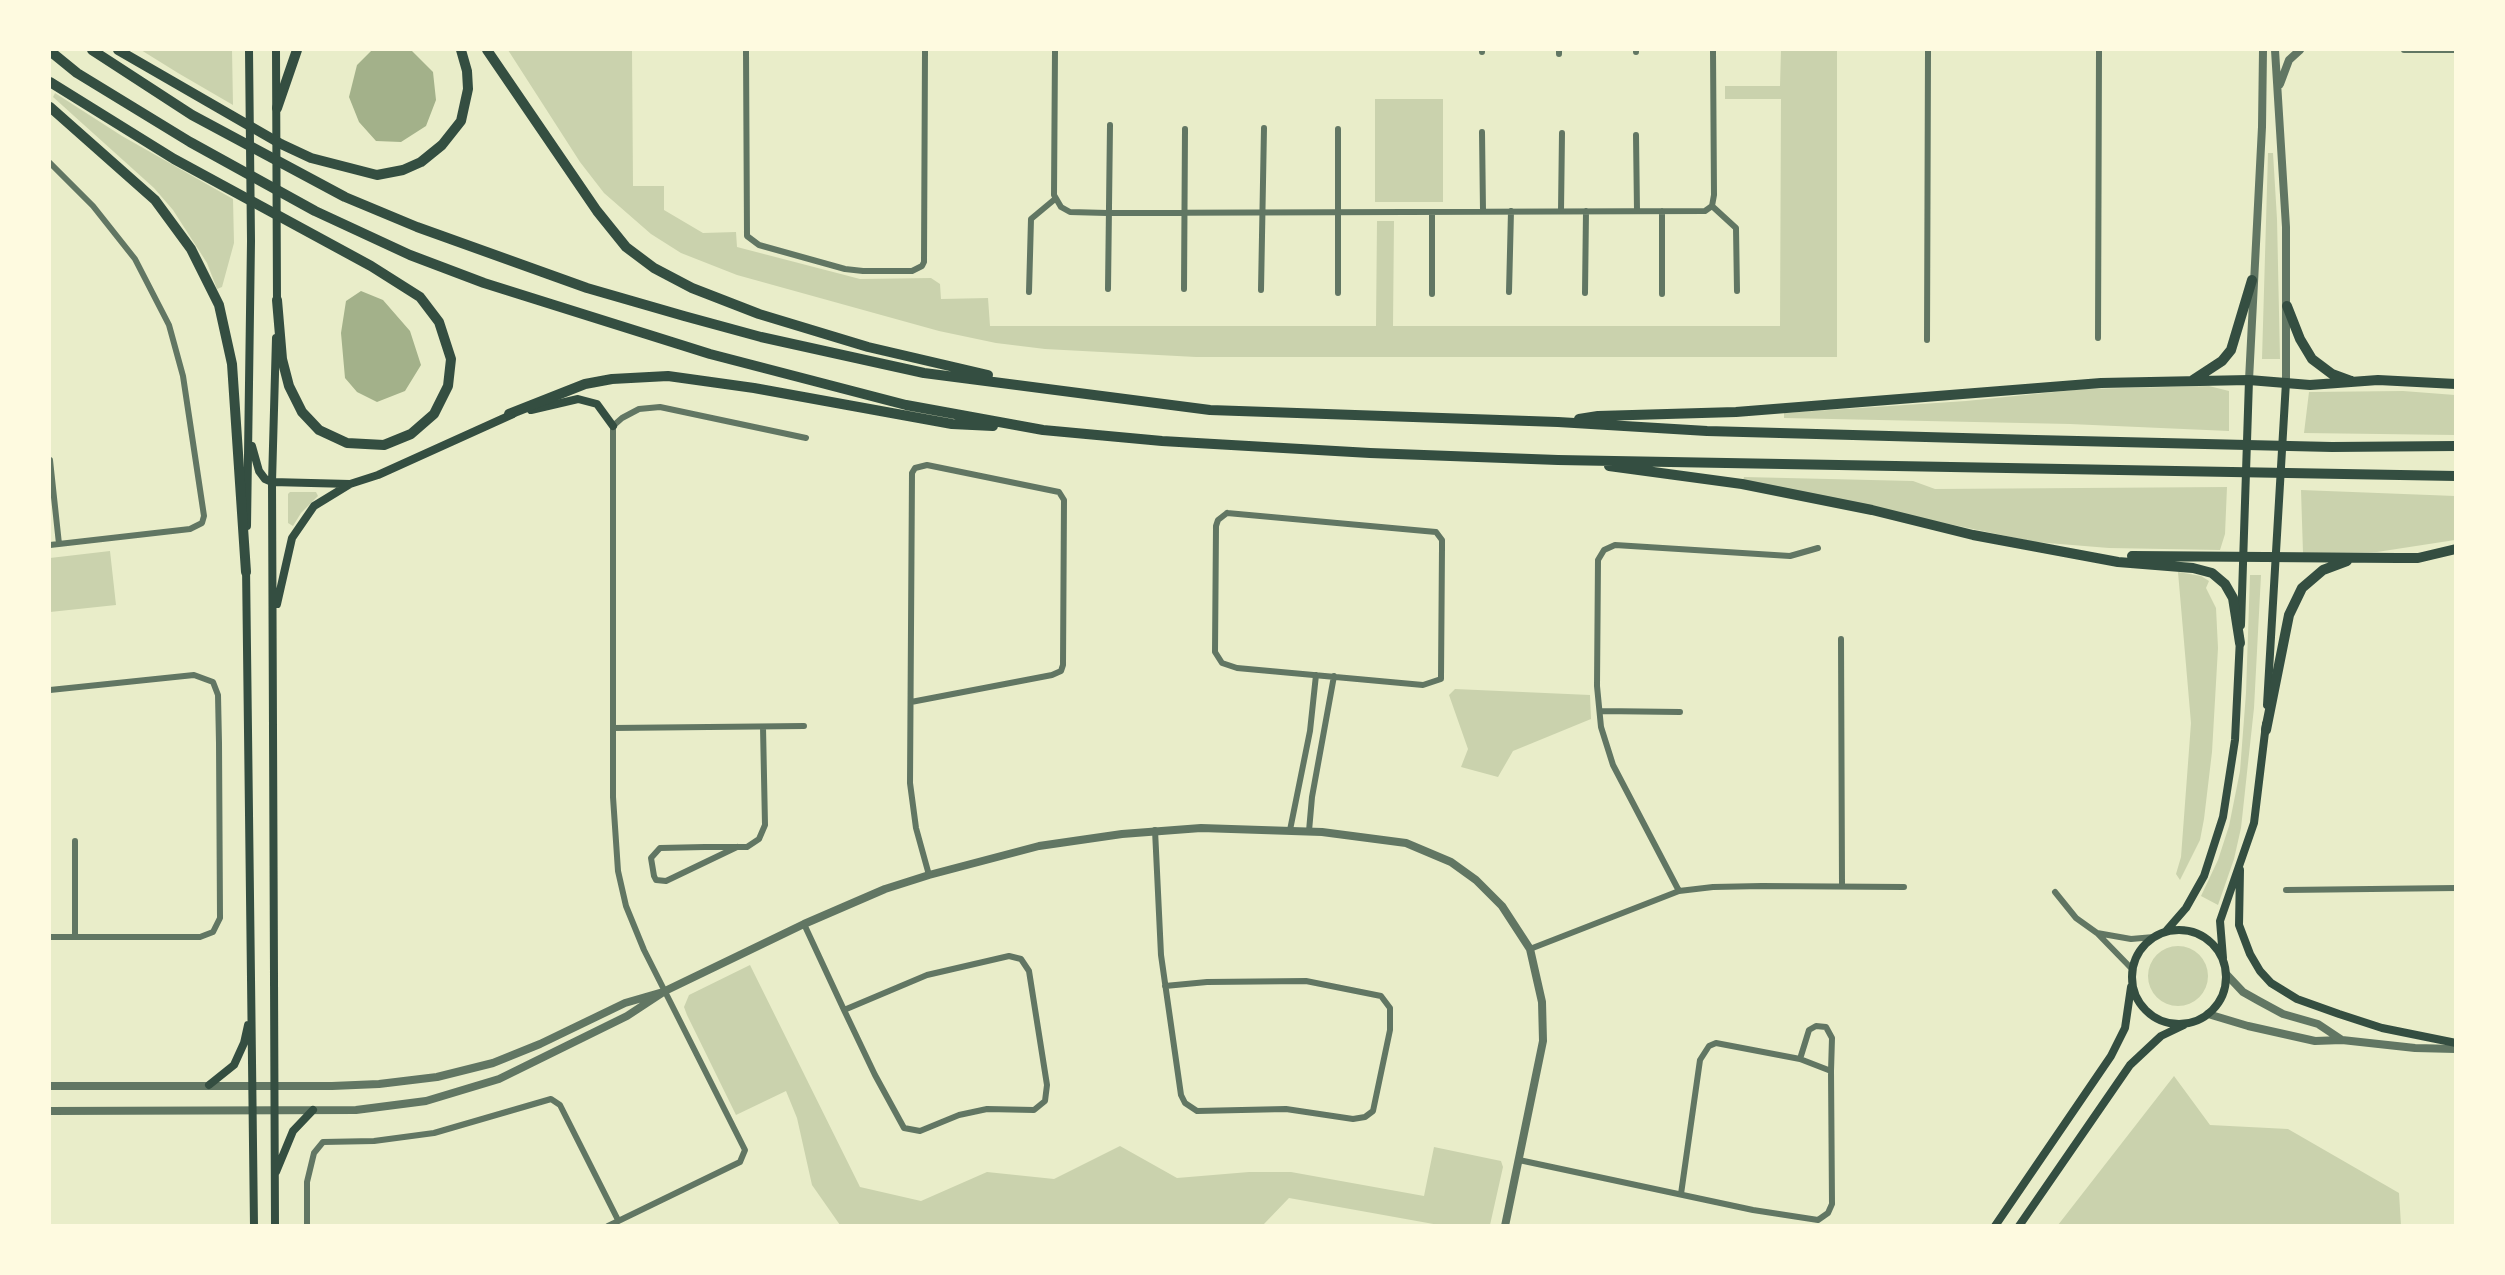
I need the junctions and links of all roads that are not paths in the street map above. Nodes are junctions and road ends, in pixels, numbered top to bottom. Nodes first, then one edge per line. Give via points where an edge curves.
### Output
1 (92, 50) edge
2 (117, 50) edge
3 (249, 50) edge
4 (276, 50) edge
5 (297, 50) edge
6 (460, 50) edge
7 (487, 50) edge
8 (746, 50) edge
9 (925, 50) edge
10 (1055, 50) edge
11 (1713, 50) edge
12 (1928, 50) edge
13 (2099, 50) edge
14 (2263, 50) edge
15 (2275, 50) edge
16 (2300, 50) edge
17 (2404, 50) edge
18 (2456, 50) edge
19 (50, 51) edge
20 (50, 82) edge
21 (2279, 88) junction
22 (50, 107) edge
23 (277, 108) junction
24 (1110, 125) dead end
25 (1264, 128) dead end
26 (1185, 129) dead end
27 (1338, 129) dead end
28 (1482, 132) dead end
29 (1562, 133) dead end
30 (1636, 135) dead end
31 (50, 163) edge
32 (1055, 199) junction
33 (1712, 206) junction
34 (1483, 211) junction
35 (1510, 211) junction
36 (1561, 211) junction
37 (1586, 211) junction
38 (1637, 211) junction
39 (1662, 211) junction
40 (1262, 212) junction
41 (1337, 212) junction
42 (1431, 212) junction
43 (1107, 213) junction
44 (1185, 213) junction
45 (2252, 280) junction
46 (1108, 289) dead end
47 (1184, 290) dead end
48 (1261, 290) dead end
49 (1029, 291) dead end
50 (1737, 291) dead end
51 (1509, 292) dead end
52 (1338, 293) dead end
53 (1585, 293) dead end
54 (1432, 294) dead end
55 (1662, 294) dead end
56 (277, 300) junction
57 (2288, 306) junction
58 (2098, 338) dead end
59 (1927, 339) dead end
60 (2193, 380) junction
61 (2250, 380) junction
62 (2286, 382) junction
63 (2354, 382) junction
64 (2456, 384) edge
65 (1053, 390) junction
66 (508, 414) junction
67 (1558, 422) junction
68 (613, 426) junction
69 (1043, 430) junction
70 (249, 437) junction
71 (806, 438) dead end
72 (2456, 446) edge
73 (50, 460) edge
74 (1558, 460) junction
75 (2456, 476) edge
76 (272, 482) junction
77 (350, 484) junction
78 (59, 544) junction
79 (50, 545) edge
80 (1818, 548) dead end
81 (2456, 549) edge
82 (2075, 553) junction
83 (2243, 557) junction
84 (2276, 558) junction
85 (2356, 558) junction
86 (246, 572) junction
87 (273, 620) junction
88 (1841, 639) dead end
89 (2240, 643) junction
90 (1316, 675) junction
91 (1334, 676) junction
92 (50, 690) edge
93 (911, 702) junction
94 (1600, 711) junction
95 (1680, 712) dead end
96 (804, 726) dead end
97 (763, 727) junction
98 (613, 728) junction
99 (2266, 730) junction
100 (1155, 830) junction
101 (1290, 830) junction
102 (1309, 831) junction
103 (75, 841) dead end
104 (737, 847) junction
105 (2240, 863) junction
106 (929, 875) junction
107 (1842, 886) junction
108 (1904, 887) dead end
109 (2456, 888) edge
110 (2286, 890) dead end
111 (1679, 891) junction
112 (2055, 892) dead end
113 (804, 924) junction
114 (2166, 931) junction
115 (2097, 933) junction
116 (75, 937) junction
117 (2154, 937) junction
118 (50, 938) edge
119 (1530, 949) junction
120 (2223, 958) junction
121 (2133, 974) junction
122 (2227, 975) junction
123 (1166, 986) junction
124 (664, 991) junction
125 (251, 1010) junction
126 (844, 1010) junction
127 (2208, 1014) junction
128 (2190, 1023) junction
129 (2342, 1040) junction
130 (2456, 1043) edge
131 (2456, 1048) edge
132 (1800, 1059) junction
133 (1831, 1071) junction
134 (209, 1085) junction
135 (253, 1085) junction
136 (275, 1085) junction
137 (50, 1086) edge
138 (253, 1110) junction
139 (275, 1110) junction
140 (313, 1110) junction
141 (50, 1111) edge
142 (1519, 1160) junction
143 (275, 1175) junction
144 (1681, 1194) junction
145 (618, 1220) junction
146 (254, 1226) edge
147 (275, 1226) edge
148 (307, 1226) edge
149 (608, 1226) edge
150 (1505, 1226) edge
151 (1995, 1226) edge
152 (2019, 1226) edge

1 - 65 highway via 192,115 345,197 491,256 761,338 924,373
2 - 6 highway via 281,144 311,158 377,175 421,162 442,145 461,121 468,89
3 - 70 main road
4 - 23 main road
5 - 23 highway
7 - 65 highway via 597,211 626,247 654,268 692,288 759,314 868,347
8 - 9 street via 749,239 845,269 912,271 922,266 925,258
10 - 32 street
11 - 33 street
12 - 59 street
13 - 58 street
14 - 45 street
15 - 21 street
16 - 21 street via 2289,60
17 - 18 street
19 - 69 highway via 77,73 190,142 315,211 410,255 570,311 756,366 906,405
20 - 56 highway via 174,159 371,266 420,297 440,322 451,359 448,386 434,414 411,434 384,444 347,443 319,430 302,412 289,386 282,359
21 - 57 street
22 - 86 highway via 155,200 191,249 219,305 231,364
23 - 56 main road
24 - 43 street
25 - 40 street
26 - 44 street
27 - 41 street
28 - 34 street
29 - 36 street
30 - 38 street
31 - 78 street via 93,206 135,259 169,325 183,376 203,508 202,523 190,529
32 - 43 street via 1070,212
32 - 49 street via 1031,219
33 - 39 street via 1705,211
33 - 50 street via 1737,228
34 - 35 street
34 - 42 street
35 - 36 street
35 - 51 street
36 - 37 street
37 - 38 street
37 - 53 street
38 - 39 street
39 - 55 street
40 - 41 street
40 - 44 street
40 - 48 street
41 - 42 street
41 - 52 street
42 - 54 street
43 - 44 street
43 - 46 street
44 - 47 street
45 - 60 highway via 2231,350 2222,361
45 - 61 street
56 - 76 main road
57 - 62 street
57 - 63 highway via 2312,359 2332,374
60 - 61 highway
60 - 67 highway via 2101,383 1736,412 1599,416
61 - 62 highway
61 - 83 main road
62 - 63 highway
62 - 84 main road
63 - 64 highway
65 - 67 highway via 1210,410
66 - 68 main road via 578,399 597,404
66 - 69 highway via 585,384 668,376 952,424
66 - 77 main road via 378,475
67 - 72 highway via 1719,431 2199,444
68 - 71 street via 639,409 660,407
68 - 98 street
69 - 74 highway via 1174,442
70 - 76 main road via 259,471
70 - 86 main road
73 - 78 street
74 - 75 highway
74 - 82 highway via 1742,484 1973,535
76 - 77 main road
76 - 87 main road
77 - 87 main road via 314,506 296,531
78 - 79 street
80 - 94 street via 1790,556 1623,544 1604,550 1597,565
81 - 85 highway via 2418,558
82 - 83 highway
82 - 89 highway via 2212,573 2225,584 2232,598
83 - 84 highway
83 - 89 main road
84 - 85 highway
84 - 99 main road
85 - 99 highway via 2323,570 2301,588 2289,615
86 - 125 main road
87 - 136 main road
88 - 107 street
89 - 114 main road via 2235,740 2223,817 2204,876 2186,908
90 - 91 street
90 - 91 street via 1237,668 1217,658 1216,526 1221,516 1235,513 1430,530 1439,535 1441,679 1424,685
90 - 101 street
91 - 102 street
92 - 116 street via 194,675 209,678 218,695 218,925 213,932 200,937
93 - 93 street via 910,481 915,468 927,465 1059,492 1064,500 1061,671
93 - 106 street via 910,783
94 - 95 street
94 - 111 street via 1600,727 1610,760
96 - 97 street
97 - 98 street
97 - 104 street via 763,832 752,845
98 - 124 street via 613,830 618,871 632,922
99 - 105 main road via 2254,823
100 - 101 street
100 - 106 street via 1039,846
100 - 123 street
101 - 102 street
102 - 119 street via 1390,840 1442,857 1490,892
103 - 116 street
104 - 104 street via 660,848 651,858 654,876 666,881
105 - 120 main road via 2220,921
105 - 130 main road via 2239,925 2259,971 2271,983 2297,999 2382,1028
106 - 113 street via 885,889
107 - 108 street
107 - 111 street via 1713,886
109 - 110 street
111 - 119 street
112 - 115 street via 2076,918
113 - 124 street
113 - 126 street
114 - 117 main road
114 - 120 main road via 2185,930 2202,935
115 - 117 street via 2131,939
115 - 121 street
116 - 118 street
117 - 121 main road via 2139,952
119 - 142 street via 1542,1002 1543,1041
120 - 122 main road
121 - 128 main road via 2139,1001 2149,1013 2166,1022
121 - 151 main road via 2127,1020 2111,1056
122 - 127 main road via 2222,997
122 - 129 street via 2243,992 2283,1014 2318,1024
123 - 123 street via 1306,981 1381,996 1390,1008 1390,1030 1373,1111 1359,1119 1286,1109 1188,1108 1181,1095
124 - 136 street via 625,1003 502,1060 455,1074 379,1084
124 - 140 street via 627,1016 469,1089 405,1104
124 - 145 street via 745,1150 740,1162
125 - 134 main road via 244,1043 234,1065
125 - 135 main road
126 - 126 street via 927,975 1009,956 1021,959 1029,970 1047,1085 1045,1101 1034,1110 987,1109 959,1115 920,1131 904,1128
127 - 128 main road
127 - 129 street via 2315,1041
128 - 152 main road via 2161,1036 2130,1065
129 - 131 street
132 - 133 street
132 - 133 street via 1809,1030 1826,1027 1832,1038
132 - 144 street via 1716,1043 1709,1046 1703,1053
133 - 144 street via 1832,1204 1824,1217 1811,1221
134 - 135 street
134 - 137 street
135 - 136 street
135 - 138 main road
136 - 139 main road
138 - 139 street
138 - 141 street
138 - 146 main road
139 - 140 street
139 - 143 main road
140 - 143 main road via 293,1131
142 - 144 street
142 - 150 street
143 - 147 main road
145 - 148 street via 560,1105 551,1099 435,1133 374,1141 323,1142 314,1153 307,1182
145 - 149 street

